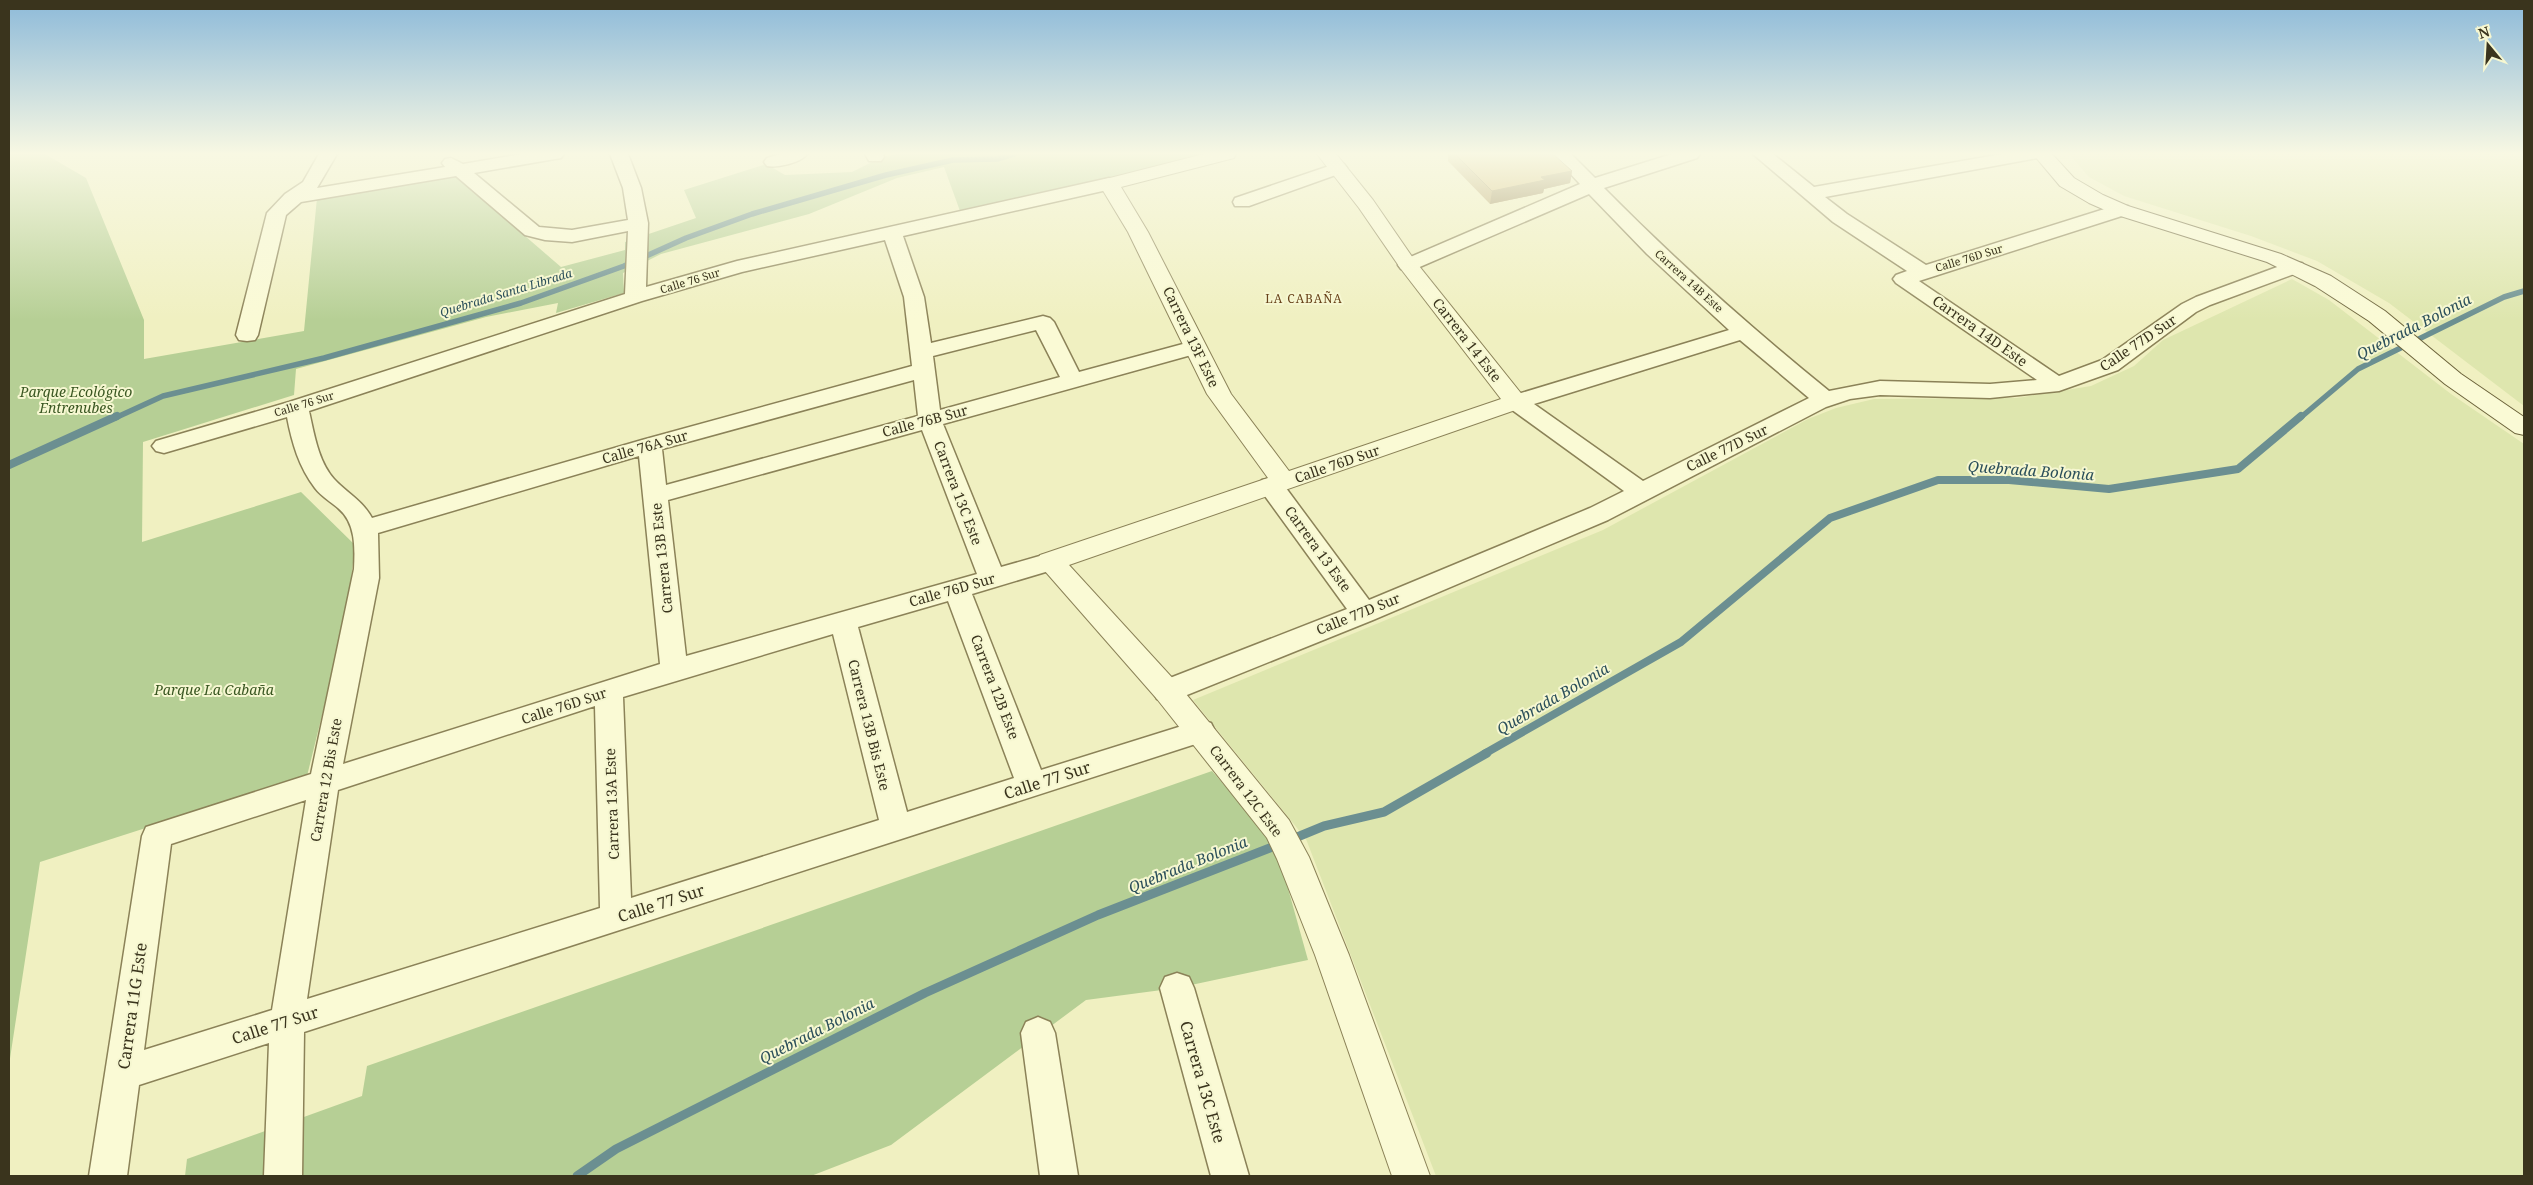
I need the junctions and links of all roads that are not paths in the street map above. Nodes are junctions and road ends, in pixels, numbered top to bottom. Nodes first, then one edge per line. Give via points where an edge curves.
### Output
1 (281, 209) edge
2 (505, 209) edge
3 (636, 209) edge
4 (995, 209) edge
5 (1125, 209) edge
6 (1370, 209) edge
7 (1537, 209) edge
8 (1616, 209) edge
9 (1829, 209) edge
10 (2121, 210) joint
11 (638, 223) junction
12 (892, 232) junction
13 (1408, 265) junction
14 (2295, 267) junction
15 (1913, 275) junction
16 (636, 288) junction
17 (1744, 332) junction
18 (247, 335) dead end
19 (1194, 347) junction
20 (923, 361) junction
21 (1073, 380) junction
22 (2056, 384) junction
23 (1825, 400) junction
24 (1516, 402) junction
25 (296, 407) junction
26 (930, 420) junction
27 (2524, 428) edge
28 (650, 445) junction
29 (164, 446) dead end
30 (1278, 484) junction
31 (1640, 491) junction
32 (655, 496) junction
33 (366, 528) junction
34 (1050, 562) junction
35 (992, 578) junction
36 (957, 589) junction
37 (1364, 613) junction
38 (843, 622) junction
39 (674, 670) junction
40 (609, 691) junction
41 (1167, 691) junction
42 (1201, 731) junction
43 (324, 783) junction
44 (1032, 785) junction
45 (896, 828) junction
46 (157, 836) joint
47 (616, 917) junction
48 (1177, 988) dead end
49 (287, 1021) junction
50 (1038, 1033) dead end
51 (122, 1074) junction
52 (108, 1176) edge
53 (283, 1176) edge
54 (1059, 1176) edge
55 (1230, 1176) edge
56 (1411, 1176) edge

1 - 18 street via 277,213
2 - 11 street via 532,232 547,236 570,236
3 - 11 street
4 - 12 street, Calle 76 Sur
5 - 19 street, Carrera 13F Este via 1144,239
6 - 13 street, Carrera 14 Este
7 - 13 street
8 - 17 street, Carrera 14B Este via 1654,250
9 - 15 street, Carrera 14D Este
10 - 14 street via 2242,247
10 - 15 street, Calle 76D Sur
11 - 16 street
12 - 16 street, Calle 76 Sur
12 - 20 street, Carrera 13C Este via 914,297
13 - 24 street, Carrera 14 Este
14 - 22 street, Calle 77D Sur via 2203,301 2110,365
14 - 27 street via 2342,292 2480,399
15 - 22 street, Carrera 14D Este
16 - 25 street, Calle 76 Sur
17 - 23 street, Carrera 14B Este
17 - 24 street, Calle 76D Sur
19 - 21 street, Calle 76B Sur
19 - 30 street, Carrera 13F Este via 1231,413
20 - 21 street, Calle 76A Sur via 1043,322
20 - 26 street, Carrera 13C Este
20 - 28 street, Calle 76A Sur
21 - 26 street, Calle 76B Sur
22 - 23 street, Calle 77D Sur via 1990,391 1880,388
23 - 31 street, Calle 77D Sur
24 - 30 street, Calle 76D Sur
24 - 31 street, Carrera 14 Este
25 - 29 street, Calle 76 Sur
25 - 33 street, Carrera 12 Bis Este via 314,468 325,484 353,508
26 - 32 street, Calle 76B Sur
26 - 35 street, Carrera 13C Este
28 - 32 street, Carrera 13B Este
28 - 33 street, Calle 76A Sur
30 - 34 street, Calle 76D Sur
30 - 37 street, Carrera 13 Este
31 - 37 street, Calle 77D Sur via 1599,514
32 - 39 street, Carrera 13B Este
33 - 43 street, Carrera 12 Bis Este via 369,550 366,578
34 - 35 street, Calle 76D Sur
34 - 41 street, Carrera 12C Este
35 - 36 street, Calle 76D Sur
36 - 38 street, Calle 76D Sur
36 - 44 street, Carrera 12B Este
37 - 41 street, Calle 77D Sur
38 - 39 street, Calle 76D Sur
38 - 45 street, Carrera 13B Bis Este
39 - 40 street, Calle 76D Sur
40 - 43 street, Calle 76D Sur
40 - 47 street, Carrera 13A Este
41 - 42 street, Carrera 12C Este
42 - 44 street, Calle 77 Sur
42 - 56 street, Carrera 12C Este via 1286,843 1332,955
43 - 46 street, Calle 76D Sur
43 - 49 street, Carrera 12 Bis Este
44 - 45 street, Calle 77 Sur
45 - 47 street, Calle 77 Sur
46 - 51 street, Carrera 11G Este
47 - 49 street, Calle 77 Sur
48 - 55 street, Carrera 13C Este
49 - 51 street, Calle 77 Sur
49 - 53 street, Carrera 12 Bis Este
50 - 54 street
51 - 52 street, Carrera 11G Este

